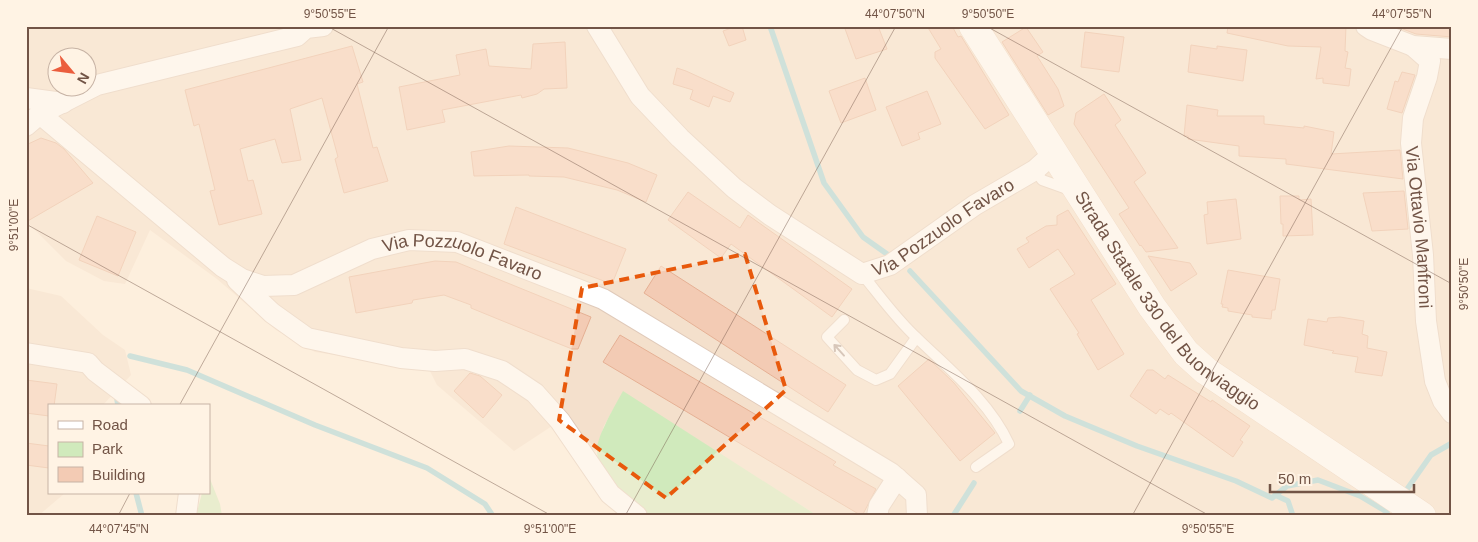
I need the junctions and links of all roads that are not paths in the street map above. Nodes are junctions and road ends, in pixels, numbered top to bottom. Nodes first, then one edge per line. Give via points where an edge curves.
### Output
1 (323, 26) edge
2 (597, 26) edge
3 (973, 26) edge
4 (1366, 26) edge
5 (1413, 46) junction
6 (1452, 49) edge
7 (26, 98) edge
8 (63, 103) junction
9 (33, 120) edge
10 (1045, 161) junction
11 (223, 267) junction
12 (862, 274) junction
13 (844, 320) dead end
14 (916, 338) junction
15 (26, 353) edge
16 (138, 404) edge
17 (1452, 413) edge
18 (976, 467) dead end
19 (898, 478) junction
20 (189, 494) edge
21 (186, 516) edge
22 (637, 516) edge
23 (877, 516) edge
24 (917, 516) edge
25 (1422, 516) edge

1 - 8 street, Via Pozzuolo Favaro via 306,28 287,39 97,85
2 - 12 street, Via Pozzuolo Favaro via 640,96 680,138 734,188 770,215
3 - 10 main road, Strada Statale 330 del Buonviaggio
4 - 5 street
5 - 6 street
5 - 17 street, Via Ottavio Manfroni via 1430,61 1413,118 1411,143 1423,255 1426,321 1435,382
7 - 8 street
8 - 9 street, Via Pozzuolo Favaro
9 - 11 street, Via Pozzuolo Favaro
10 - 12 street, Via Pozzuolo Favaro via 975,204 890,266
10 - 25 main road, Strada Statale 330 del Buonviaggio via 1080,194 1152,307 1186,353 1206,371
11 - 19 street, Via Pozzuolo Favaro via 242,279 263,286 294,285 372,249 409,240 457,242 602,299
11 - 22 street via 272,313 307,338 401,358 466,359 502,371 535,392 610,494
12 - 14 lane
14 -> 13 lane via 890,374 876,380 857,370 827,337
14 - 18 lane via 980,401 1002,428 1009,444
15 - 16 street via 88,363
19 - 23 street via 879,506
19 - 24 street, Via Pozzuolo Favaro via 916,495
20 - 21 street

